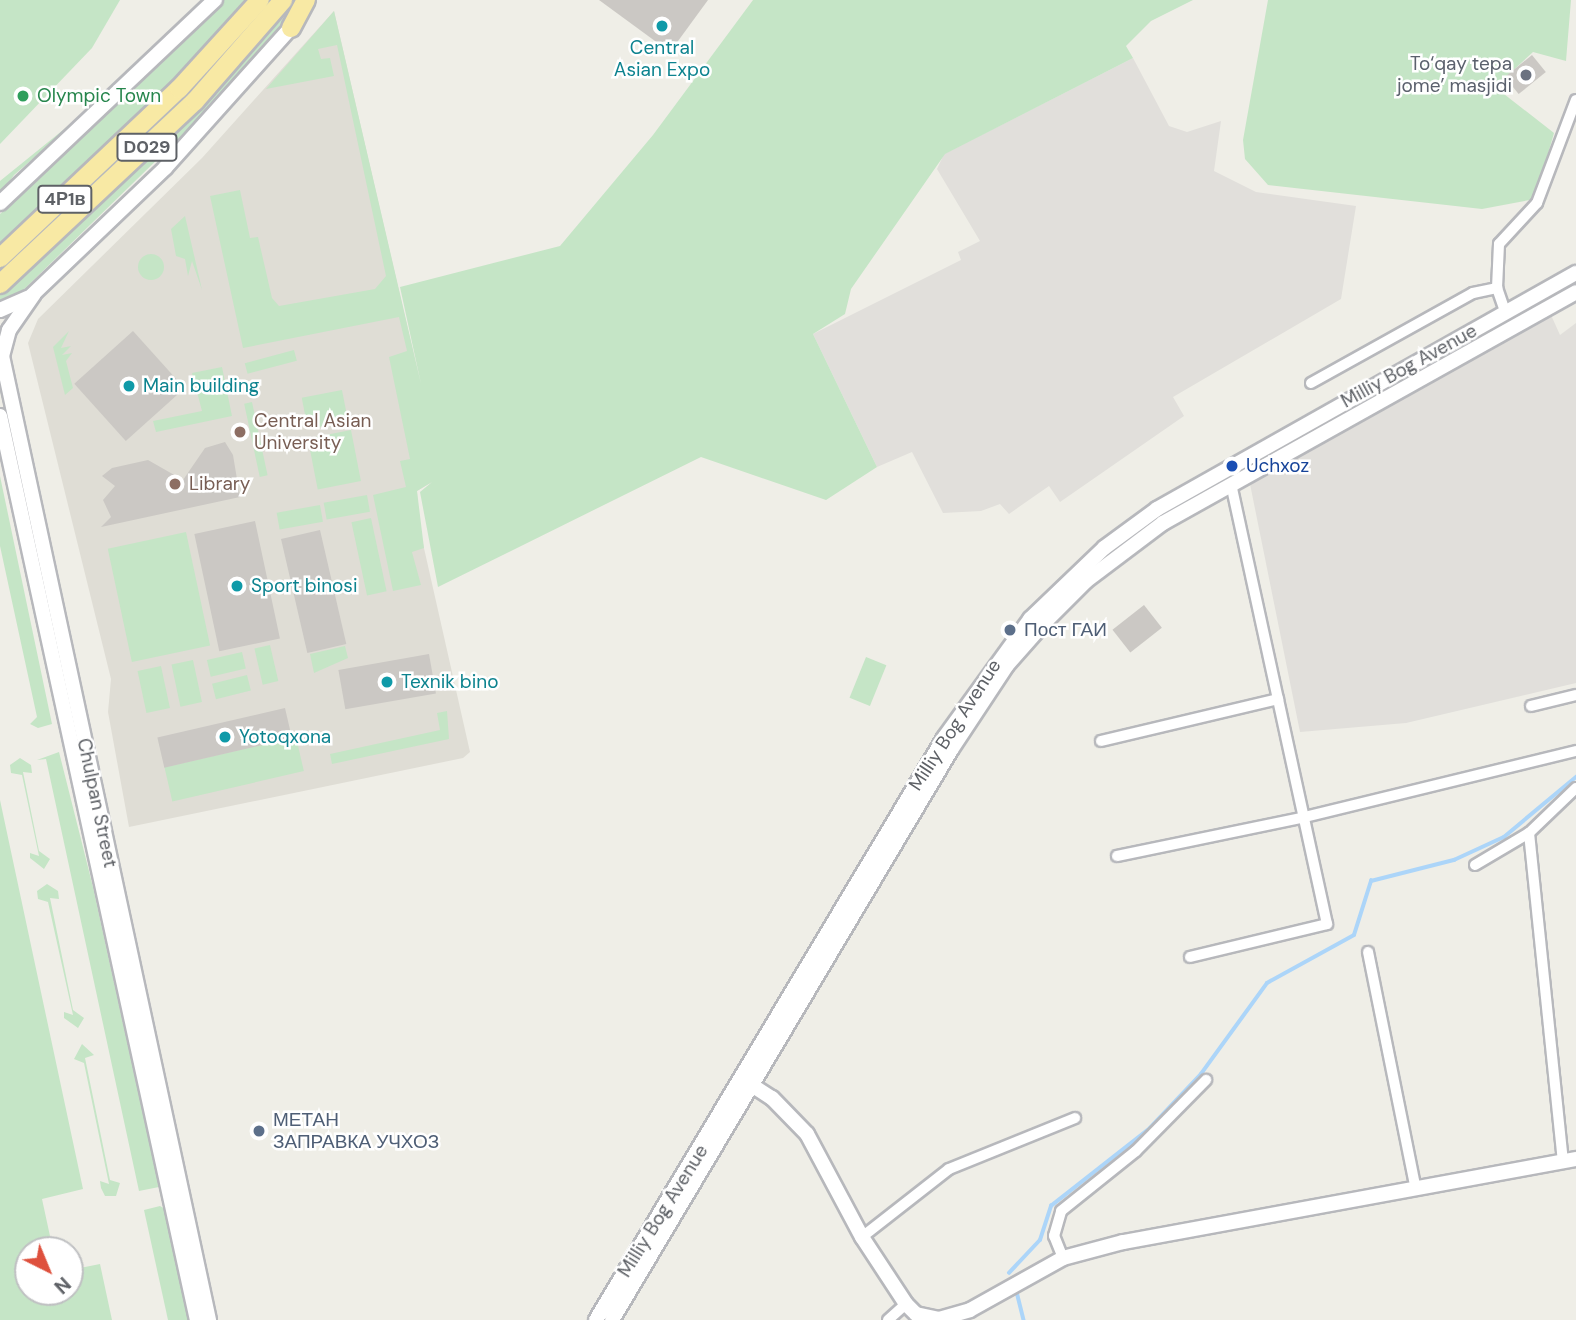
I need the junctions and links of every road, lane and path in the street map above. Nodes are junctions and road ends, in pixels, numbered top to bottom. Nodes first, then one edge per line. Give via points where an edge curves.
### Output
1 (215, 0) edge
2 (260, 0) edge
3 (283, 0) edge
4 (306, 0) edge
5 (314, 0) edge
6 (291, 28) junction
7 (1576, 100) edge
8 (128, 139) joint
9 (0, 204) edge
10 (0, 258) edge
11 (1576, 273) edge
12 (0, 284) edge
13 (1497, 288) junction
14 (1576, 292) edge
15 (34, 294) junction
16 (0, 310) edge
17 (1505, 311) junction
18 (0, 327) edge
19 (1311, 383) dead end
20 (1365, 390) junction
21 (1374, 405) junction
22 (0, 416) edge
23 (0, 461) edge
24 (1231, 484) junction
25 (34, 572) junction
26 (1576, 695) edge
27 (1278, 699) junction
28 (1531, 706) dead end
29 (1101, 741) dead end
30 (1576, 751) edge
31 (1576, 788) edge
32 (1305, 817) junction
33 (1529, 834) junction
34 (1117, 856) dead end
35 (1475, 865) dead end
36 (1368, 952) dead end
37 (1190, 957) dead end
38 (1206, 1080) dead end
39 (749, 1083) junction
40 (1075, 1118) dead end
41 (1570, 1160) edge
42 (1416, 1189) junction
43 (862, 1237) junction
44 (1063, 1258) junction
45 (628, 1280) junction
46 (911, 1313) edge
47 (197, 1320) edge
48 (209, 1320) edge
49 (596, 1320) edge
50 (612, 1320) edge
51 (888, 1320) edge

1 - 9 main road
2 - 8 highway, D029
3 - 12 highway, D029 via 195,101
4 - 6 highway
5 - 6 main road
6 - 15 main road via 165,168
7 - 13 street via 1537,203 1499,244
8 - 10 highway, 4Р1в
11 - 17 main road, Milliy Bog Avenue
13 - 17 street
13 - 19 street via 1473,293
14 - 21 main road, Milliy Bog Avenue
15 - 16 main road
15 - 18 main road
15 - 48 main road, Chulpan Street via 9,330 2,356
17 - 20 main road, Milliy Bog Avenue
20 - 21 main road
20 - 39 main road, Milliy Bog Avenue via 1157,509 1104,548 1030,619 944,738
21 - 24 main road, Milliy Bog Avenue
22 - 25 main road, Chulpan Street
23 - 25 main road
24 - 27 street
24 - 39 main road, Milliy Bog Avenue via 1112,560 1064,602 1007,665
25 - 47 main road, Chulpan Street
26 - 28 street
27 - 29 street
27 - 32 street
30 - 32 street
31 - 33 street
32 - 34 street
32 - 37 street via 1327,925
33 - 35 street
33 - 41 street
36 - 42 street
38 - 44 street via 1136,1151 1061,1211 1054,1236
39 - 43 main road via 807,1134
39 - 45 main road, Milliy Bog Avenue
40 - 43 street via 949,1169
41 - 42 main road
42 - 44 main road
43 - 46 main road
44 - 46 main road via 952,1318
45 - 49 main road, Milliy Bog Avenue
45 - 50 main road, Milliy Bog Avenue
46 - 51 street

